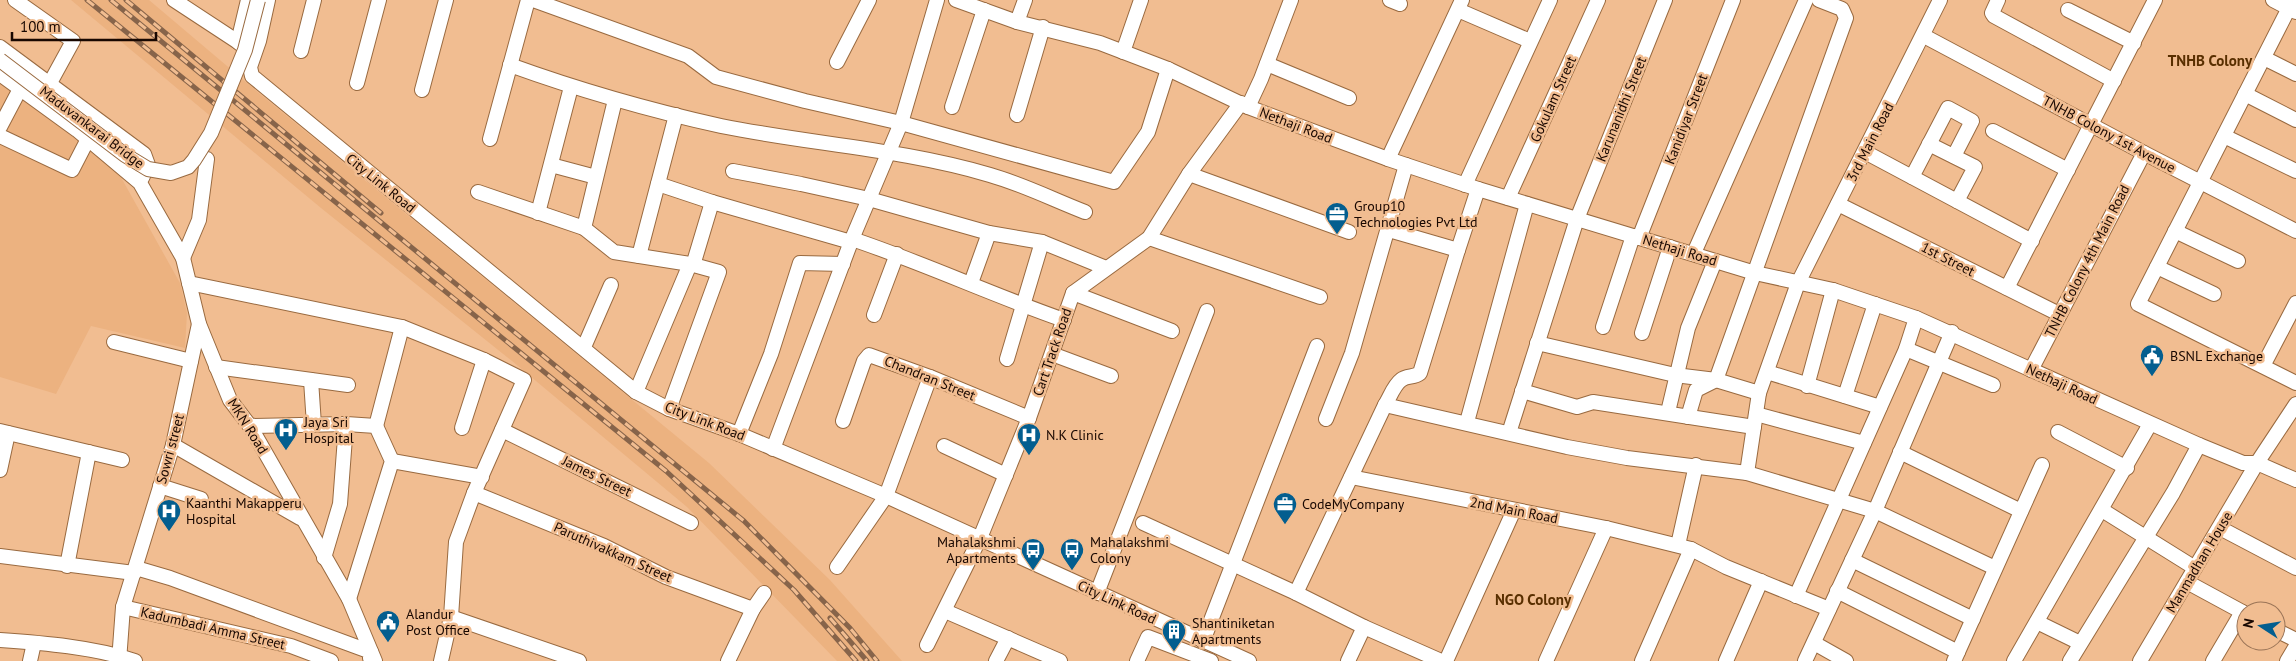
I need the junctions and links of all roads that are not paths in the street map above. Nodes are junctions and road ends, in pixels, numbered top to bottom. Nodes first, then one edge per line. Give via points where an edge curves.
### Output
1 (16, 0) edge
2 (174, 0) edge
3 (248, 0) edge
4 (258, 0) edge
5 (268, 0) edge
6 (314, 0) edge
7 (379, 0) edge
8 (446, 0) edge
9 (528, 0) edge
10 (533, 0) edge
11 (869, 0) edge
12 (937, 0) edge
13 (956, 0) edge
14 (1025, 0) edge
15 (1142, 0) edge
16 (1291, 0) edge
17 (1550, 0) edge
18 (1598, 0) edge
19 (1665, 0) edge
20 (1733, 0) edge
21 (1806, 0) edge
22 (1819, 0) edge
23 (1940, 0) edge
24 (1998, 0) edge
25 (2273, 0) edge
26 (2152, 1) edge
27 (1460, 5) edge
28 (2293, 7) edge
29 (984, 10) junction
30 (2068, 10) dead end
31 (1018, 22) junction
32 (1043, 28) junction
33 (1924, 36) junction
34 (1530, 41) junction
35 (238, 42) junction
36 (2134, 43) junction
37 (0, 47) edge
38 (301, 51) dead end
39 (1123, 52) junction
40 (254, 56) junction
41 (2264, 58) junction
42 (0, 60) edge
43 (837, 62) dead end
44 (1267, 64) junction
45 (510, 65) junction
46 (1168, 69) junction
47 (0, 74) edge
48 (2296, 74) edge
49 (2114, 81) junction
50 (50, 83) junction
51 (357, 83) dead end
52 (570, 87) junction
53 (20, 89) junction
54 (422, 90) dead end
55 (2245, 94) junction
56 (1348, 98) dead end
57 (615, 100) junction
58 (1244, 105) junction
59 (952, 107) dead end
60 (676, 115) junction
61 (1017, 116) dead end
62 (2296, 120) edge
63 (901, 123) junction
64 (2092, 125) junction
65 (0, 126) edge
66 (1993, 130) dead end
67 (0, 136) edge
68 (2224, 136) junction
69 (88, 139) junction
70 (490, 139) dead end
71 (1929, 144) junction
72 (888, 152) junction
73 (1865, 152) junction
74 (2144, 153) junction
75 (1954, 156) junction
76 (207, 159) dead end
77 (1388, 159) junction
78 (551, 165) junction
79 (1406, 165) junction
80 (2068, 170) junction
81 (733, 171) dead end
82 (2296, 171) edge
83 (1189, 174) junction
84 (596, 177) junction
85 (1912, 177) junction
86 (140, 182) junction
87 (2201, 182) junction
88 (658, 184) junction
89 (1472, 187) junction
90 (478, 192) dead end
91 (1508, 198) junction
92 (869, 199) junction
93 (1957, 201) junction
94 (712, 202) junction
95 (1527, 204) junction
96 (1838, 204) junction
97 (1085, 212) dead end
98 (538, 214) junction
99 (1577, 219) junction
100 (584, 228) junction
101 (1389, 230) junction
102 (2176, 231) junction
103 (2296, 231) edge
104 (1349, 232) dead end
105 (989, 233) junction
106 (1636, 237) junction
107 (1149, 238) junction
108 (851, 241) junction
109 (2032, 241) junction
110 (1042, 242) junction
111 (1670, 247) junction
112 (1458, 250) junction
113 (1694, 253) junction
114 (897, 254) junction
115 (639, 256) junction
116 (183, 258) junction
117 (1715, 261) junction
118 (2238, 261) dead end
119 (690, 264) junction
120 (842, 264) junction
121 (2157, 267) junction
122 (1106, 268) junction
123 (1755, 273) junction
124 (190, 283) junction
125 (971, 283) junction
126 (1798, 283) junction
127 (611, 285) dead end
128 (2007, 288) junction
129 (1833, 290) junction
130 (1073, 293) junction
131 (2214, 294) dead end
132 (1320, 297) dead end
133 (2296, 303) edge
134 (1875, 304) junction
135 (1023, 306) junction
136 (1207, 311) dead end
137 (2059, 314) junction
138 (874, 315) dead end
139 (1916, 318) junction
140 (1064, 320) junction
141 (198, 324) junction
142 (1603, 327) dead end
143 (402, 328) junction
144 (1172, 331) dead end
145 (1952, 332) junction
146 (1642, 333) dead end
147 (114, 342) dead end
148 (1537, 343) junction
149 (1316, 346) dead end
150 (584, 348) junction
151 (1906, 349) junction
152 (1052, 354) junction
153 (1007, 359) dead end
154 (484, 360) junction
155 (191, 361) junction
156 (1939, 362) junction
157 (2263, 366) junction
158 (216, 367) junction
159 (2031, 370) junction
160 (1767, 372) junction
161 (1675, 375) junction
162 (1112, 376) dead end
163 (930, 377) junction
164 (312, 380) junction
165 (1716, 380) junction
166 (2296, 383) edge
167 (348, 385) dead end
168 (1993, 385) dead end
169 (1807, 386) junction
170 (1522, 391) junction
171 (636, 392) junction
172 (1759, 393) junction
173 (1846, 396) junction
174 (2296, 404) edge
175 (1386, 405) junction
176 (1880, 407) junction
177 (669, 409) junction
178 (1668, 412) junction
179 (1688, 416) junction
180 (1029, 418) junction
181 (1326, 419) dead end
182 (1755, 420) junction
183 (844, 421) dead end
184 (1467, 422) junction
185 (346, 424) junction
186 (2150, 424) junction
187 (314, 425) junction
188 (250, 426) junction
189 (376, 426) junction
190 (462, 428) dead end
191 (502, 430) junction
192 (4, 432) edge
193 (2058, 432) dead end
194 (1509, 433) junction
195 (739, 434) junction
196 (1864, 443) junction
197 (172, 445) junction
198 (2199, 445) junction
199 (944, 446) dead end
200 (773, 449) junction
201 (89, 452) junction
202 (1900, 452) junction
203 (122, 460) dead end
204 (392, 460) junction
205 (2257, 463) junction
206 (2042, 465) dead end
207 (1696, 466) junction
208 (2127, 468) junction
209 (0, 470) edge
210 (1747, 472) junction
211 (1006, 475) junction
212 (482, 477) junction
213 (1350, 477) junction
214 (2296, 480) edge
215 (160, 486) junction
216 (474, 493) junction
217 (886, 496) junction
218 (201, 499) dead end
219 (1840, 501) junction
220 (1514, 510) junction
221 (2021, 510) junction
222 (2102, 510) junction
223 (1875, 511) junction
224 (302, 518) junction
225 (691, 523) dead end
226 (1143, 524) dead end
227 (1606, 528) junction
228 (2220, 528) junction
229 (2146, 536) junction
230 (980, 538) junction
231 (1684, 547) junction
232 (0, 556) edge
233 (324, 558) junction
234 (1852, 560) junction
235 (1232, 564) junction
236 (67, 566) junction
237 (837, 567) dead end
238 (1995, 568) junction
239 (2194, 568) junction
240 (2296, 568) edge
241 (135, 570) junction
242 (1761, 581) junction
243 (2187, 582) junction
244 (1837, 592) junction
245 (764, 593) dead end
246 (1096, 593) junction
247 (1296, 593) junction
248 (1796, 596) junction
249 (349, 599) junction
250 (123, 607) junction
251 (1829, 608) junction
252 (2236, 609) edge
253 (753, 610) junction
254 (945, 611) junction
255 (451, 617) junction
256 (1149, 617) junction
257 (1973, 619) junction
258 (2037, 622) junction
259 (2236, 625) edge
260 (1364, 627) junction
261 (1008, 638) junction
262 (0, 640) edge
263 (1203, 640) junction
264 (34, 643) junction
265 (1814, 643) junction
266 (2080, 643) junction
267 (927, 645) dead end
268 (2296, 646) edge
269 (1220, 656) edge
270 (1956, 656) edge
271 (119, 658) edge
272 (372, 658) edge
273 (30, 661) edge
274 (135, 661) edge
275 (331, 661) edge
276 (441, 661) edge
277 (579, 661) edge
278 (728, 661) edge
279 (996, 661) edge
280 (1060, 661) edge
281 (1129, 661) edge
282 (1137, 661) edge
283 (1211, 661) edge
284 (1249, 661) edge
285 (1348, 661) edge
286 (1441, 661) edge
287 (1446, 661) edge
288 (1546, 661) edge
289 (1642, 661) edge
290 (1726, 661) edge
291 (1805, 661) edge
292 (1846, 661) edge
293 (2014, 661) edge
294 (2070, 661) edge
295 (2140, 661) edge
296 (2213, 661) edge
297 (2287, 661) edge

1 - 50 street via 72,41
2 - 35 street
3 - 35 street
4 - 42 street, Maduvankarai Bridge, bridge via 245,50 211,133 188,167 171,173 148,168 125,155
5 - 40 street, City Link Road
6 - 38 street
7 - 51 street
8 - 54 street
9 - 45 street
10 - 63 street via 688,56 716,77
11 - 43 street
12 - 63 street
13 - 29 street, Nethaji Road
14 - 31 street
15 - 39 street
16 - 44 street, Cart Track Road
17 - 34 street
18 - 91 street, Gokulam Street
19 - 99 street, Karunanidhi Street
20 - 106 street, Kanidiyar Street
21 - 113 street
22 - 123 street via 1842,9 1846,18
23 - 33 street, 3rd Main Road
24 - 49 street via 1994,16
25 - 28 street
26 - 36 street
27 - 34 street
27 - 77 street
28 - 41 street
29 - 31 street, Nethaji Road
29 - 59 street
30 - 36 street
31 - 32 street, Nethaji Road
32 - 39 street, Nethaji Road
32 - 61 street
33 - 64 street, TNHB Colony 1st Avenue
33 - 73 street, 3rd Main Road
34 - 89 street
35 - 40 street
36 - 49 street
37 - 50 street
39 - 46 street, Nethaji Road
40 - 150 street, City Link Road via 250,67 258,83
41 - 48 street
41 - 55 street
44 - 56 street
44 - 58 street, Cart Track Road
45 - 52 street
45 - 70 street
46 - 58 street, Nethaji Road
46 - 63 street via 1148,132 1114,182
47 - 53 street, MKN Road
49 - 64 street
50 - 86 street via 144,154 148,165
52 - 57 street
52 - 78 street
53 - 65 street
53 - 69 street, MKN Road
55 - 62 street
55 - 68 street
57 - 60 street
57 - 84 street
58 - 77 street, Nethaji Road
58 - 83 street, Cart Track Road
60 - 72 street via 723,126
60 - 88 street
63 - 72 street
64 - 74 street, TNHB Colony 1st Avenue
64 - 80 street
66 - 80 street
67 - 69 street via 72,170
68 - 82 street
68 - 87 street
69 - 86 street, MKN Road
71 - 75 street
71 - 75 street via 1948,108 1972,121
71 - 85 street
72 - 92 street
72 - 97 street via 991,175
73 - 85 street
73 - 96 street, 3rd Main Road
74 - 87 street, TNHB Colony 1st Avenue
74 - 137 street, TNHB Colony 4th Main Road
75 - 93 street via 1975,167
76 - 116 street via 200,220
77 - 79 street, Nethaji Road
78 - 84 street
78 - 98 street
79 - 89 street, Nethaji Road
79 - 101 street
80 - 109 street
81 - 92 street
83 - 104 street
83 - 107 street, Cart Track Road
84 - 100 street
85 - 93 street
86 - 116 street, MKN Road
87 - 102 street
87 - 103 street, TNHB Colony 1st Avenue
88 - 94 street
88 - 115 street
89 - 91 street, Nethaji Road
89 - 112 street
90 - 98 street
91 - 95 street, Nethaji Road
92 - 105 street
92 - 108 street
93 - 109 street
94 - 108 street
94 - 119 street via 694,262
95 - 99 street, Nethaji Road
95 - 184 street
96 - 126 street, 3rd Main Road
96 - 128 street, 1st Street
98 - 100 street
99 - 106 street, Nethaji Road
99 - 148 street, Karunanidhi Street
100 - 115 street via 614,252
101 - 112 street
101 - 181 street via 1352,353
102 - 118 street
102 - 121 street
105 - 110 street
105 - 125 street
106 - 111 street, Nethaji Road
106 - 142 street, Kanidiyar Street
107 - 122 street, Cart Track Road
107 - 132 street
108 - 114 street
108 - 120 street
109 - 128 street
110 - 122 street
110 - 135 street
111 - 113 street, Nethaji Road
111 - 146 street
112 - 175 street via 1420,373 1399,381
113 - 117 street, Nethaji Road
114 - 125 street
114 - 138 street
115 - 119 street
116 - 124 street, MKN Road
117 - 123 street, Nethaji Road
117 - 161 street via 1688,328
119 - 171 street
119 - 177 street via 719,272
120 - 195 street via 800,263 771,354
120 - 200 street
121 - 131 street
121 - 157 street via 2138,304
122 - 130 street, Cart Track Road
123 - 126 street, Nethaji Road
123 - 165 street
124 - 141 street, MKN Road
124 - 143 street
125 - 135 street
126 - 129 street, Nethaji Road
126 - 160 street, 3rd Main Road
127 - 150 street
128 - 137 street, 1st Street
129 - 134 street, Nethaji Road
129 - 169 street
130 - 140 street, Cart Track Road
130 - 144 street
133 - 157 street
134 - 139 street, Nethaji Road
134 - 173 street
135 - 140 street
135 - 153 street
136 - 246 street
137 - 159 street, TNHB Colony 4th Main Road
139 - 145 street, Nethaji Road
139 - 151 street
140 - 152 street, Cart Track Road
141 - 155 street, Sowri street
141 - 158 street, MKN Road
143 - 154 street
143 - 189 street
145 - 156 street
145 - 159 street, Nethaji Road
147 - 155 street
148 - 161 street
148 - 170 street, Karunanidhi Street
149 - 235 street
150 - 171 street, City Link Road
151 - 156 street
151 - 176 street
152 - 162 street
152 - 180 street, Cart Track Road
154 - 190 street
154 - 191 street via 524,380
155 - 197 street, Sowri street
156 - 168 street
156 - 202 street
157 - 166 street
158 - 164 street
158 - 188 street, MKN Road via 230,400
159 - 186 street, Nethaji Road
160 - 169 street
160 - 172 street, 3rd Main Road
161 - 165 street
161 - 178 street
163 - 180 street, Chandran Street
163 - 183 street, Chandran Street via 869,355 864,361
163 - 217 street
164 - 167 street
164 - 187 street
165 - 172 street
165 - 179 street via 1696,390
169 - 173 street
170 - 178 street via 1577,407 1593,402
170 - 194 street, Karunanidhi Street
171 - 177 street, City Link Road
172 - 182 street, 3rd Main Road
173 - 176 street
174 - 205 street, Manmadhan House
175 - 184 street
175 - 213 street
176 - 196 street
177 - 195 street, City Link Road
178 - 179 street
179 - 182 street
180 - 211 street, Cart Track Road
182 - 196 street
182 - 210 street, 3rd Main Road
184 - 194 street
185 - 187 street
185 - 189 street
185 - 233 street via 340,504
186 - 198 street, Nethaji Road
186 - 208 street
187 - 188 street
188 - 224 street, MKN Road
189 - 204 street
191 - 212 street
191 - 225 street, James Street
192 - 201 street
192 - 209 street
193 - 208 street
194 - 207 street via 1610,455
195 - 200 street, City Link Road
196 - 219 street
197 - 215 street, Sowri street
197 - 224 street
198 - 205 street, Nethaji Road via 2243,463
198 - 229 street
199 - 211 street
200 - 217 street, City Link Road
201 - 203 street
201 - 236 street
202 - 221 street
202 - 223 street
204 - 212 street
204 - 249 street
205 - 214 street, Nethaji Road
205 - 228 street, Manmadhan House
206 - 221 street
207 - 210 street
207 - 231 street
208 - 222 street
210 - 219 street
211 - 230 street, Cart Track Road
212 - 216 street
213 - 220 street, 2nd Main Road
213 - 247 street
215 - 218 street
215 - 241 street, Sowri street
216 - 253 street, Paruthivakkam Street via 604,546 666,577
216 - 255 street via 456,542
217 - 230 street, City Link Road
217 - 237 street
219 - 223 street
219 - 248 street
220 - 227 street, 2nd Main Road
220 - 287 street
221 - 238 street
222 - 229 street
222 - 258 street
223 - 234 street
223 - 238 street
224 - 233 street, MKN Road
226 - 235 street
227 - 231 street, 2nd Main Road
227 - 288 street
228 - 239 street, Manmadhan House
228 - 240 street
229 - 239 street
229 - 266 street
230 - 246 street, City Link Road
230 - 254 street, Cart Track Road
231 - 242 street, 2nd Main Road
231 - 289 street
232 - 236 street
233 - 249 street, MKN Road
234 - 244 street
234 - 257 street
235 - 247 street
235 - 263 street
236 - 241 street
238 - 257 street
239 - 243 street, Manmadhan House
241 - 250 street, Sowri street
241 - 272 street via 170,578
242 - 248 street, 2nd Main Road
242 - 290 street
243 - 252 street
243 - 295 street, Manmadhan House
244 - 251 street
244 - 270 street
245 - 253 street
246 - 256 street, City Link Road
247 - 260 street
248 - 251 street, 2nd Main Road
249 - 272 street, MKN Road
250 - 271 street, Sowri street
250 - 275 street, Kadumbadi Amma Street via 291,646
251 - 265 street
253 - 278 street
254 - 261 street
254 - 267 street, Cart Track Road
255 - 276 street
255 - 277 street
256 - 263 street, City Link Road
256 - 281 street
257 - 270 street
258 - 266 street
258 - 293 street
259 - 296 street
260 - 285 street
260 - 286 street
261 - 279 street
261 - 280 street
262 - 264 street
263 - 269 street, City Link Road
264 - 271 street
264 - 273 street
265 - 291 street
265 - 292 street
266 - 294 street
268 - 297 street
269 - 284 street, City Link Road
271 - 274 street
282 - 283 street via 1148,637

